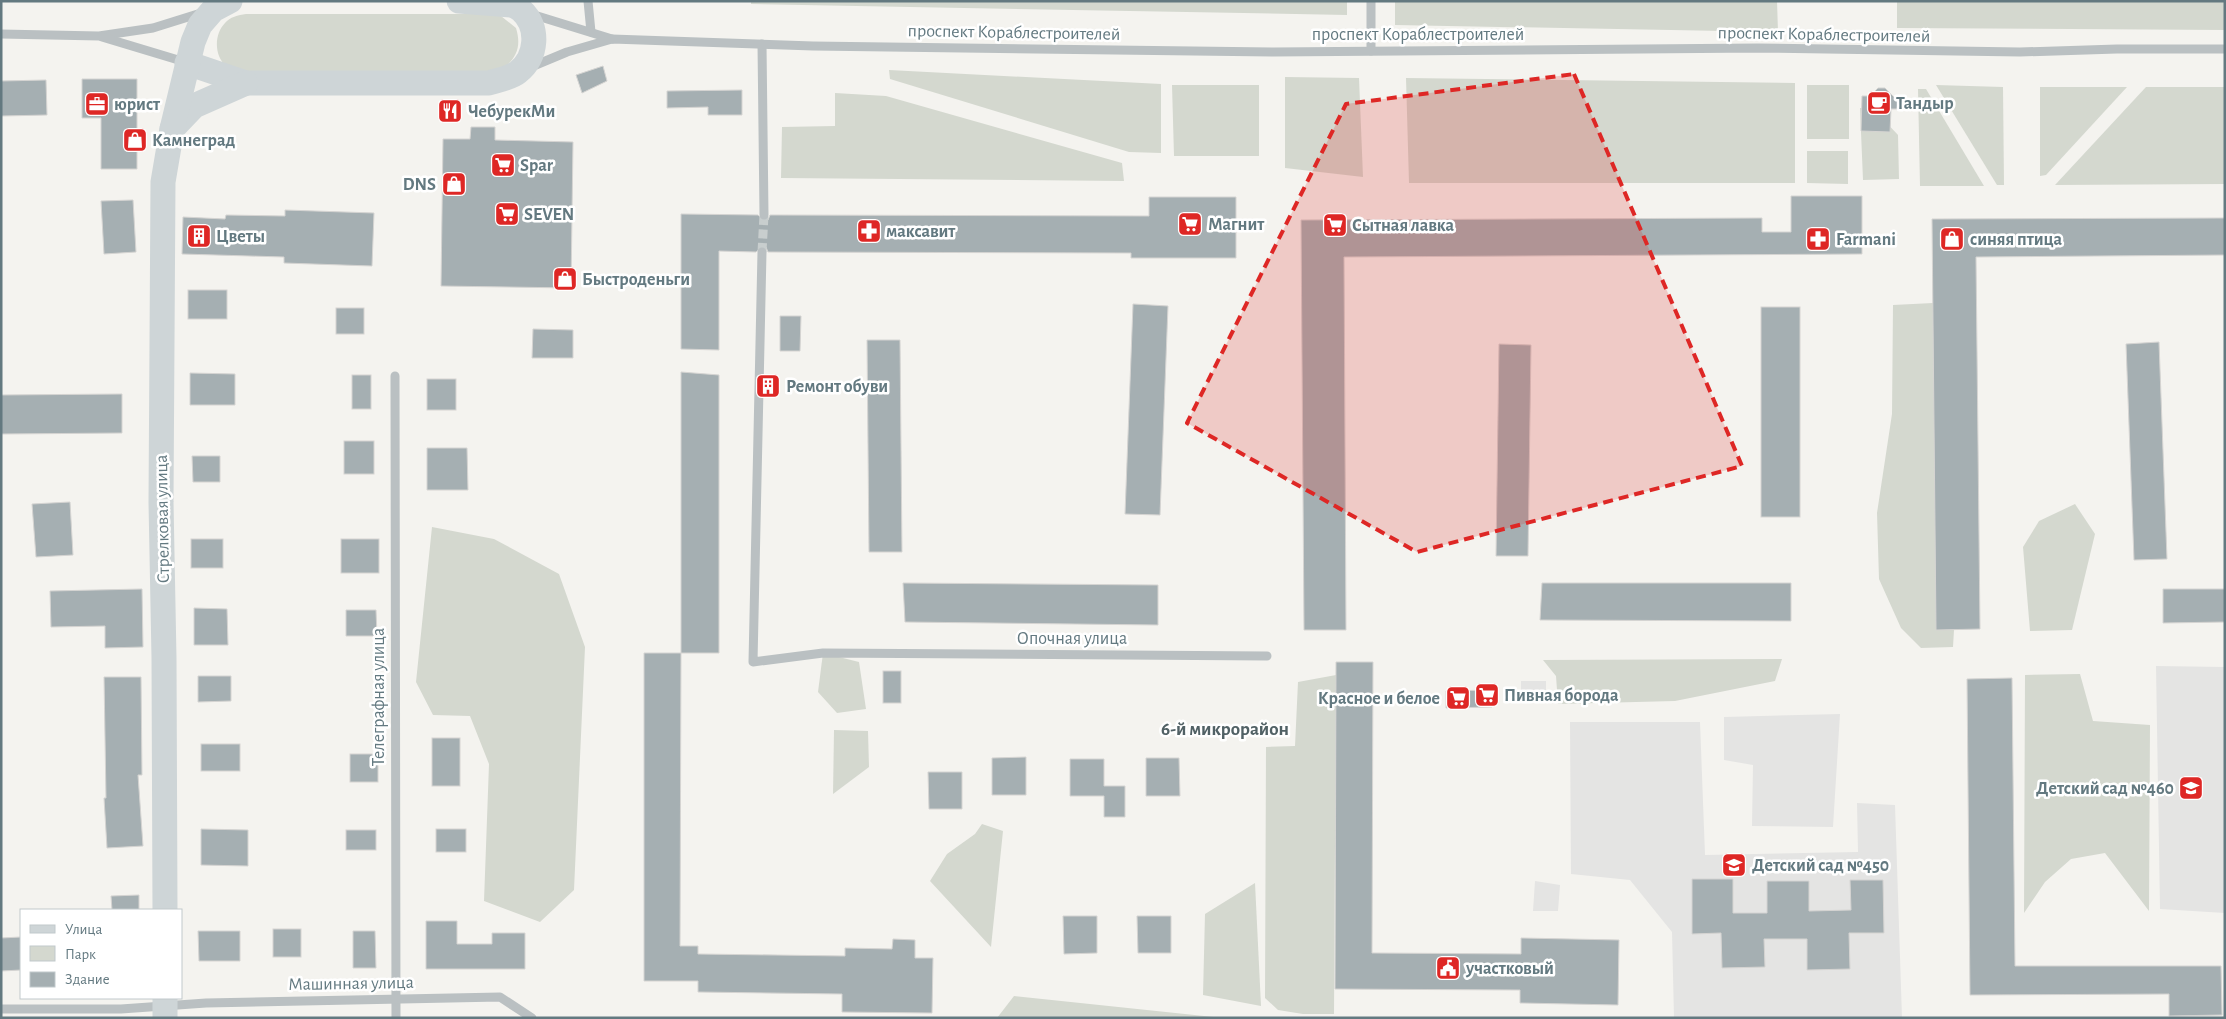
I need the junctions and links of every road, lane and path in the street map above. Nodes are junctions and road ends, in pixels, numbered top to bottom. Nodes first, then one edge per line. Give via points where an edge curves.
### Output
1 (459, 1) edge
2 (588, 1) edge
3 (1371, 1) edge
4 (221, 5) edge
5 (514, 6) edge
6 (591, 32) junction
7 (1, 34) edge
8 (99, 36) junction
9 (612, 39) junction
10 (762, 44) junction
11 (2225, 49) edge
12 (1371, 51) junction
13 (187, 63) junction
14 (517, 73) junction
15 (246, 83) junction
16 (172, 129) junction
17 (764, 215) tunnel mouth
18 (762, 252) tunnel mouth
19 (395, 376) dead end
20 (1267, 656) dead end
21 (165, 909) edge
22 (395, 998) junction
23 (165, 1007) edge
24 (1, 1009) edge
25 (396, 1018) edge
26 (532, 1018) edge

1 - 5 main road
2 - 6 street
3 - 12 street
4 - 8 street via 153,28
4 - 13 main road, Стрелковая улица via 200,25
5 - 6 street
5 - 14 main road via 531,25 535,40 530,60
6 - 9 street
7 - 8 street
8 - 13 street
9 - 10 street, проспект Кораблестроителей
9 - 14 street via 567,52
10 - 12 street, проспект Кораблестроителей
10 - 17 street
11 - 12 street, проспект Кораблестроителей via 2020,52 1758,48
13 - 15 main road
13 - 16 main road, Стрелковая улица
14 - 15 main road via 489,83
15 - 16 main road via 194,106
16 - 21 main road, Стрелковая улица via 163,189 161,502
18 - 20 street, Опочная улица via 752,662 823,652
19 - 22 street, Телеграфная улица
22 - 23 street, Машинная улица
22 - 25 street, Телеграфная улица
22 - 26 street, Машинная улица via 500,997
23 - 24 street, Машинная улица

